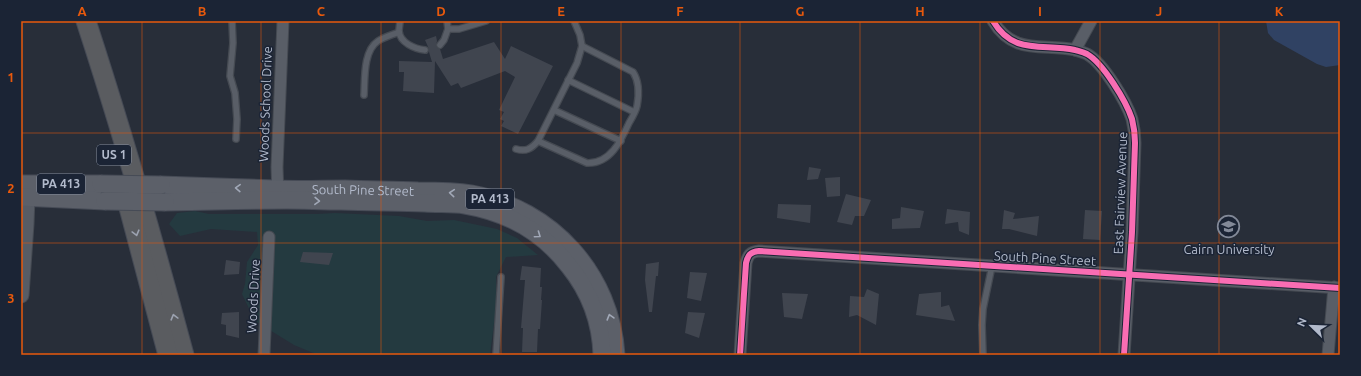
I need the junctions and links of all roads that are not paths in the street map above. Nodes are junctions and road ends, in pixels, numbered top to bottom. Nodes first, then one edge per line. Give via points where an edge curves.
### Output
1 (73, 21) edge
2 (86, 21) edge
3 (232, 21) edge
4 (283, 21) edge
5 (400, 21) edge
6 (447, 21) edge
7 (486, 21) edge
8 (574, 21) edge
9 (993, 21) edge
10 (1091, 21) edge
11 (448, 29) junction
12 (399, 32) junction
13 (440, 45) dead end
14 (582, 46) junction
15 (425, 50) dead end
16 (1076, 50) junction
17 (568, 80) junction
18 (364, 95) dead end
19 (554, 110) junction
20 (634, 112) junction
21 (236, 139) dead end
22 (538, 141) junction
23 (621, 141) junction
24 (516, 149) dead end
25 (24, 190) edge
26 (278, 195) junction
27 (269, 237) dead end
28 (992, 266) junction
29 (1128, 274) junction
30 (501, 277) dead end
31 (1337, 288) edge
32 (152, 290) junction
33 (21, 295) edge
34 (159, 355) edge
35 (168, 355) edge
36 (184, 355) edge
37 (264, 355) edge
38 (496, 355) edge
39 (602, 355) edge
40 (616, 355) edge
41 (740, 355) edge
42 (983, 355) edge
43 (1124, 355) edge
44 (1328, 355) edge

1 -> 32 highway, US 1
36 -> 2 highway, US 1
3 - 21 lane via 230,76 235,93
4 - 26 street, Woods School Drive
5 - 12 lane
6 - 11 lane
7 - 11 lane via 459,29
8 - 14 lane
9 - 16 street, East Fairview Avenue via 1002,33 1026,46
10 - 16 street
11 - 13 lane
12 - 15 lane via 410,45
12 - 18 lane via 378,41 370,48
14 - 17 lane via 577,64
14 - 20 lane via 633,72 637,79 637,107
16 - 29 street, East Fairview Avenue via 1086,54 1107,75 1126,104 1135,130
17 - 19 lane
17 - 20 lane
19 - 22 lane
19 - 23 lane
20 - 23 lane
22 - 23 lane via 594,164 610,155
22 - 24 lane via 524,151
26 -> 25 main road, South Pine Street / PA 413, bridge via 160,185 101,184
25 - 26 main road, South Pine Street / PA 413, bridge via 105,200 165,202
25 - 33 street via 26,224
26 -> 39 main road, South Pine Street / PA 413 via 463,205 507,216 545,240 574,273 588,295 597,317
40 -> 26 main road, South Pine Street / PA 413 via 615,338 604,298 585,266 559,236 528,215 494,200 471,194 437,191 320,189
27 - 37 street, Woods Drive
28 - 29 street, South Pine Street
28 - 41 street, South Pine Street via 753,252 746,263
28 - 42 lane via 983,309
29 - 31 street, South Pine Street
29 - 43 street, East Fairview Avenue
30 - 38 lane
31 - 44 street
32 - 34 highway
32 - 35 highway, US 1

